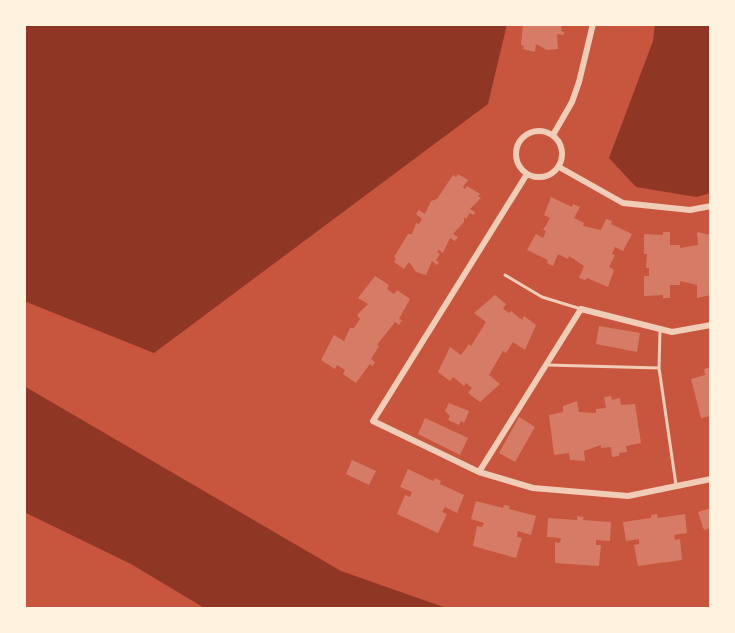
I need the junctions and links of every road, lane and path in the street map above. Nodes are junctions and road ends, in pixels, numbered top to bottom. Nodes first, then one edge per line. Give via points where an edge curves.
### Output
1 (593, 24) edge
2 (553, 135) junction
3 (559, 167) junction
4 (527, 174) junction
5 (711, 206) edge
6 (505, 275) dead end
7 (581, 309) junction
8 (711, 325) edge
9 (660, 329) junction
10 (545, 365) junction
11 (658, 368) junction
12 (479, 471) junction
13 (711, 479) edge
14 (677, 486) junction

1 - 2 street via 572,102
2 - 3 street via 562,149
2 - 4 street via 540,130 520,141 516,156
3 - 4 street via 544,177
3 - 5 street via 623,203 690,210
4 - 12 street via 373,421
6 - 7 lane via 542,297
7 - 9 street
7 - 10 street
8 - 9 street via 672,332
9 - 11 lane
10 - 11 lane
10 - 12 street
11 - 14 lane
12 - 14 street via 532,488 628,496
13 - 14 street

